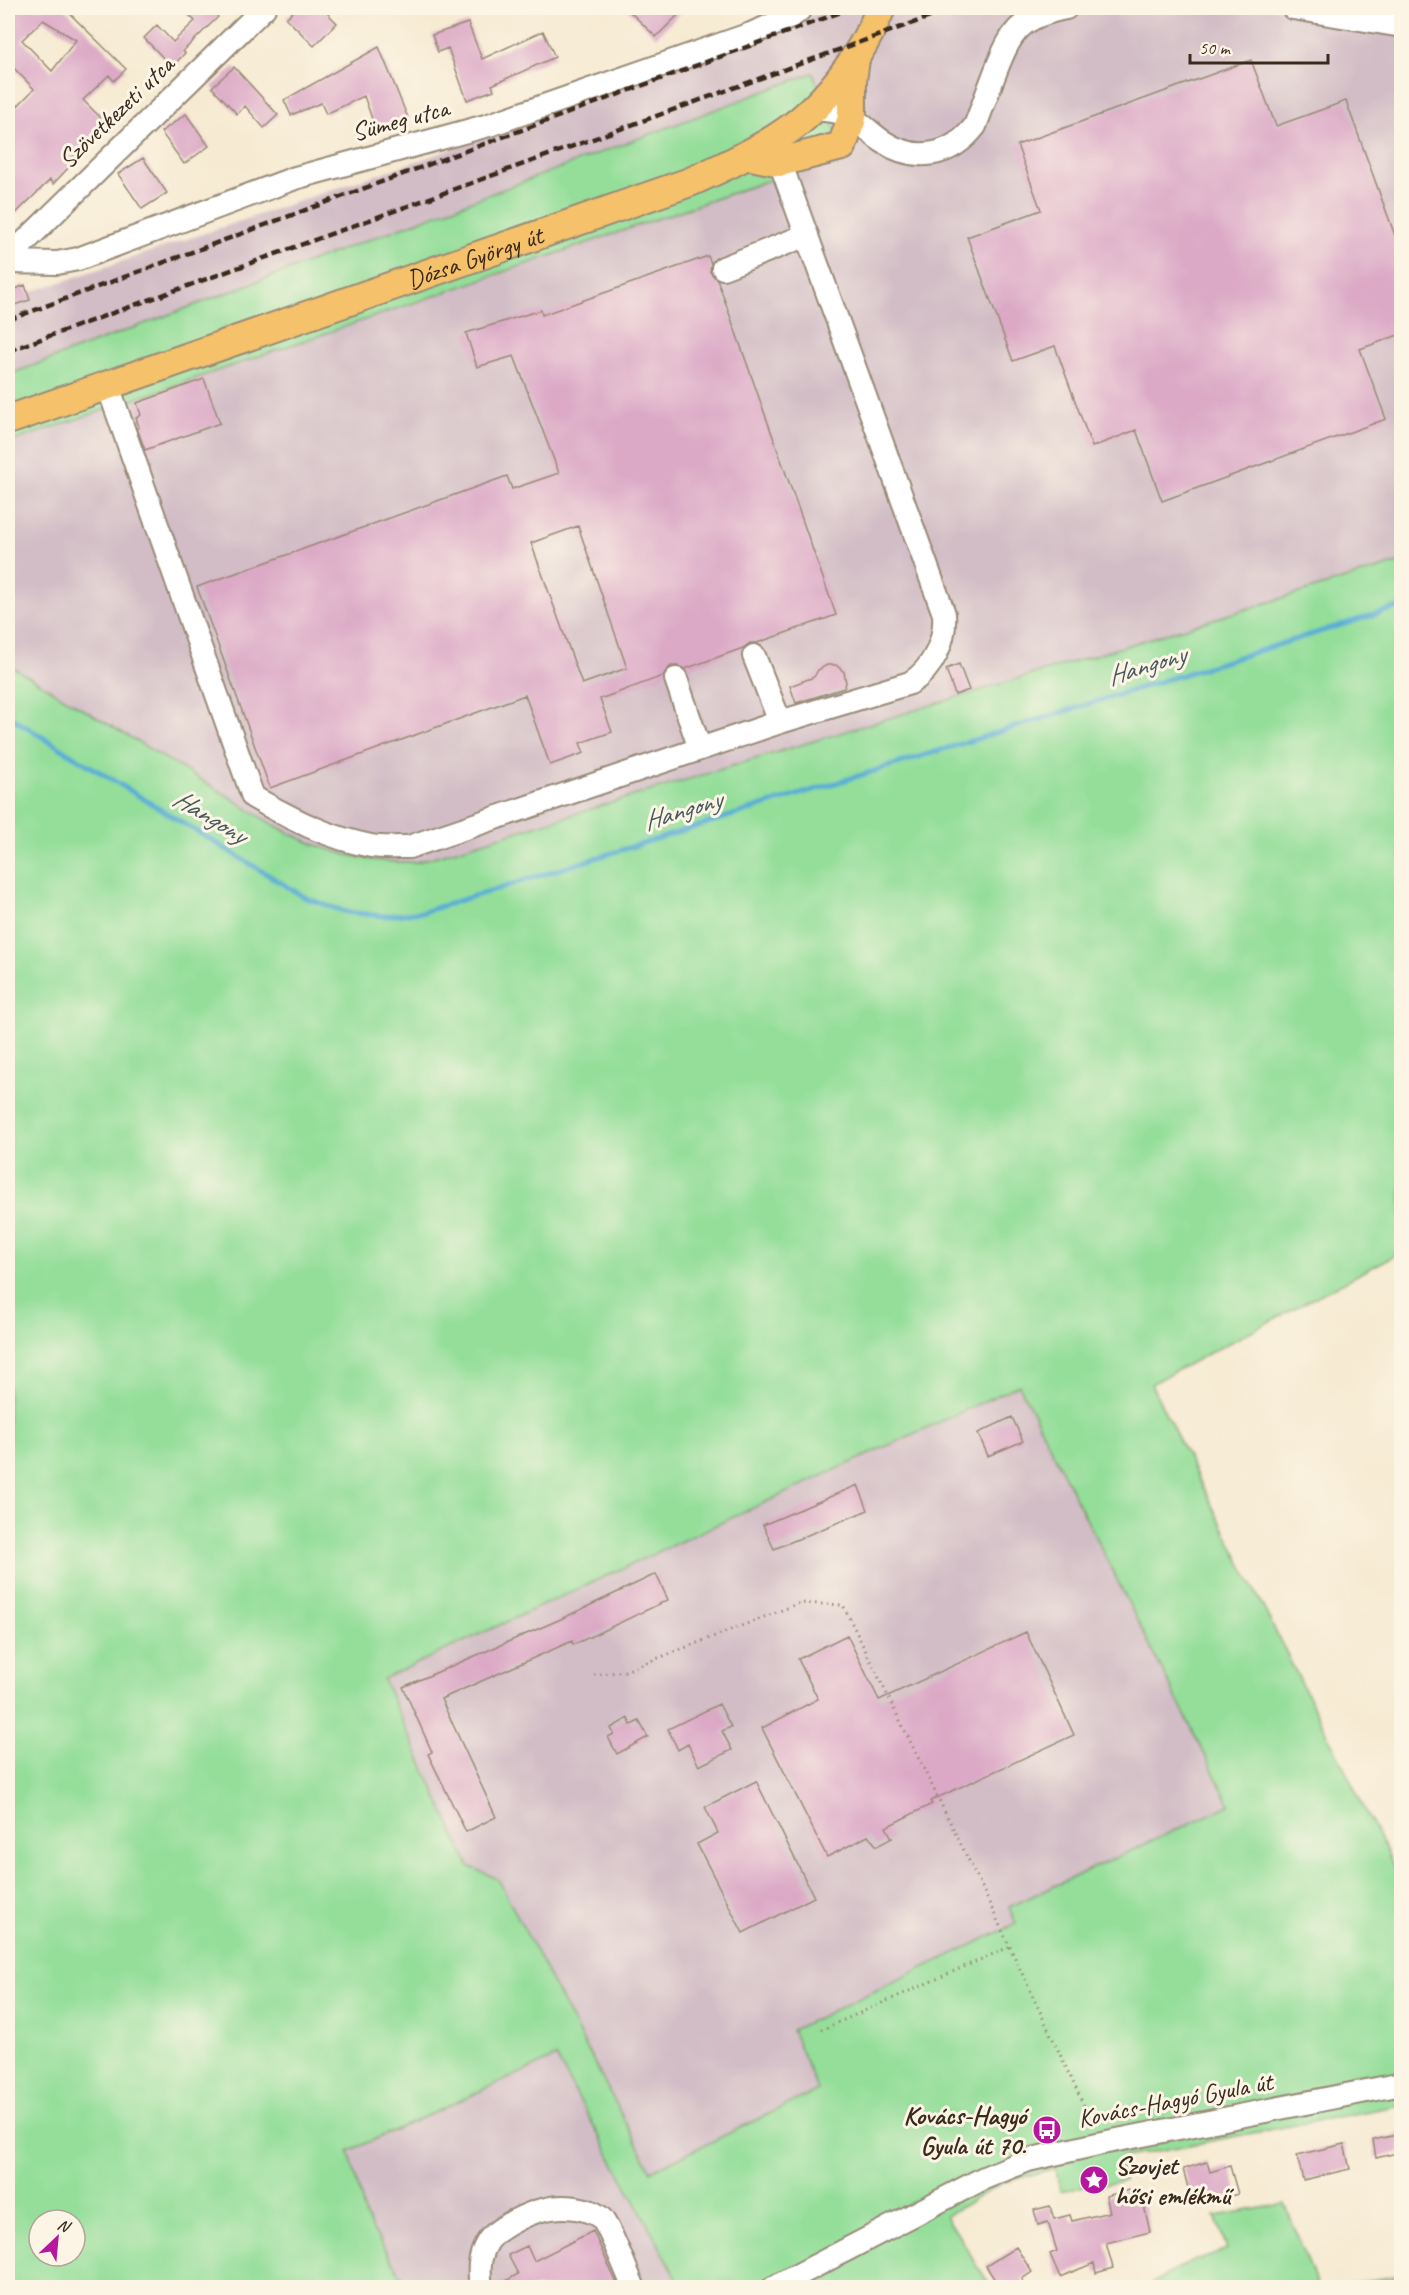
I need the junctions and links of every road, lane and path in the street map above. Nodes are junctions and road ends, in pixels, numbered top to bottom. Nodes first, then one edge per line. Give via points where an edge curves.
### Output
1 (264, 8) edge
2 (801, 8) edge
3 (881, 8) edge
4 (1066, 8) edge
5 (1293, 8) edge
6 (1401, 26) edge
7 (856, 56) junction
8 (813, 110) junction
9 (852, 118) junction
10 (842, 146) junction
11 (900, 151) junction
12 (747, 155) junction
13 (780, 162) junction
14 (807, 235) junction
15 (8, 260) edge
16 (723, 268) dead end
17 (108, 386) junction
18 (8, 420) edge
19 (754, 656) dead end
20 (676, 679) dead end
21 (780, 722) junction
22 (700, 749) junction
23 (594, 1675) dead end
24 (1009, 1947) junction
25 (821, 2030) dead end
26 (1401, 2084) edge
27 (1102, 2143) junction
28 (481, 2288) edge
29 (634, 2288) edge
30 (773, 2288) edge

1 - 15 street, Szövetkezeti utca
2 - 15 street, Sümeg utca via 751,34 500,122 294,178 78,259 57,263
3 - 7 main road, Dózsa György út
4 - 11 street via 1036,17 1008,40 975,126 966,137 936,153
5 - 6 street
7 - 8 main road, Dózsa György út
7 - 9 main road
8 - 9 street via 834,111
8 - 12 main road, Dózsa György út
9 - 10 main road
9 - 11 street
10 - 11 street
10 - 13 main road
12 - 13 main road
12 - 17 main road, Dózsa György út via 690,183
13 - 14 street
14 - 16 street
14 - 21 street via 944,622 934,657 910,683
17 - 18 main road, Dózsa György út
17 - 22 street via 253,797 328,834 373,846 409,847
19 - 21 street
20 - 22 street
21 - 22 street
23 - 24 path via 625,1671 800,1603 843,1605
24 - 25 path
24 - 27 path
26 - 27 street, Kovács-Hagyó Gyula út
27 - 30 street, Kovács-Hagyó Gyula út via 1028,2160 984,2178
28 - 29 street via 480,2259 488,2240 522,2218 546,2208 566,2207 602,2218

